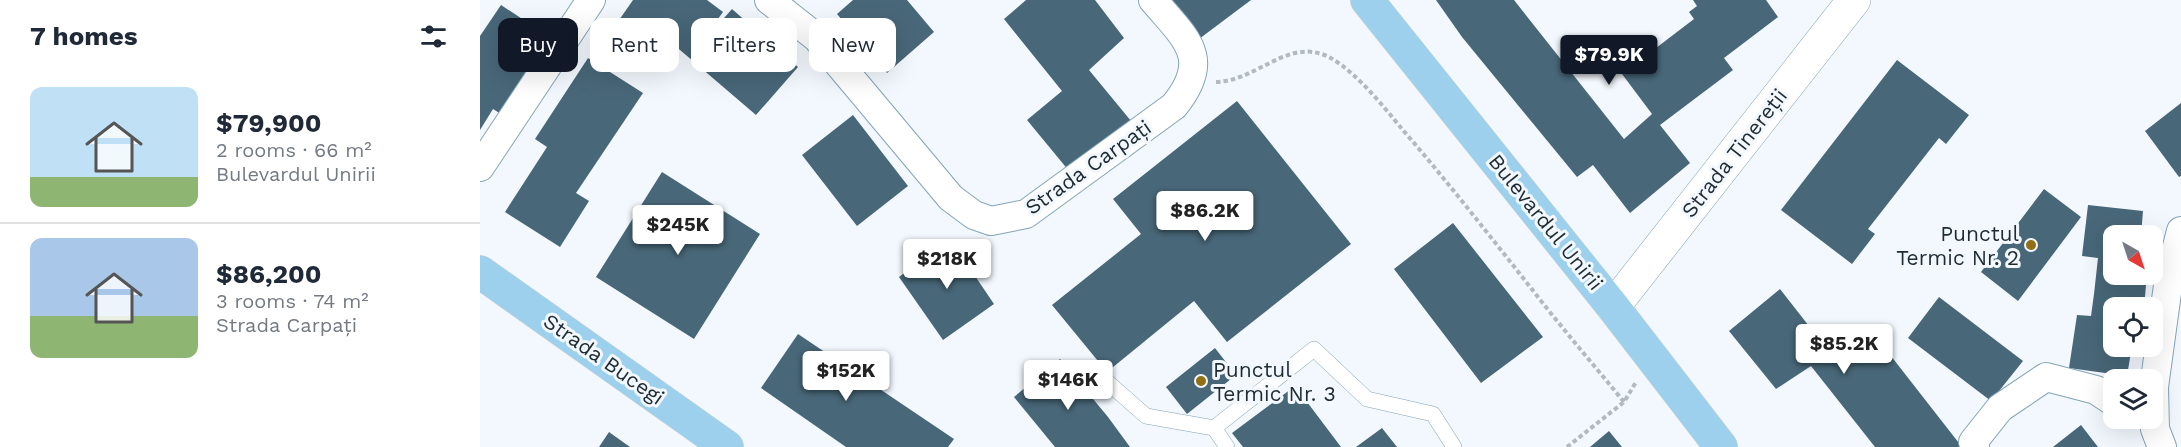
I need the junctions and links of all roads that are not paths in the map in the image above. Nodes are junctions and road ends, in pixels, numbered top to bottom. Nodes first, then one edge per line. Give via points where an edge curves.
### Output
1 (591, 0) edge
2 (769, 0) edge
3 (1153, 0) edge
4 (1367, 0) edge
5 (1845, 4) edge
6 (480, 167) edge
7 (2181, 231) edge
8 (480, 272) edge
9 (1613, 307) junction
10 (1104, 379) dead end
11 (2103, 395) edge
12 (1214, 428) junction
13 (2152, 431) edge
14 (727, 447) edge
15 (1227, 447) edge
16 (1454, 447) edge
17 (1721, 447) edge
18 (1975, 447) edge

1 - 6 street
2 - 3 street, Strada Carpați via 817,38 951,198 991,221 1026,214 1174,106 1187,90 1193,74 1192,52
4 - 9 main road, Bulevardul Unirii
5 - 9 street, Strada Tinereții
7 - 13 street via 2169,278
8 - 14 main road, Strada Bucegi
9 - 17 main road, Bulevardul Unirii
10 - 12 lane via 1146,416
11 - 18 street via 2046,377 2000,408 1973,442
12 - 15 lane
12 - 16 lane via 1314,348 1367,399 1433,414

